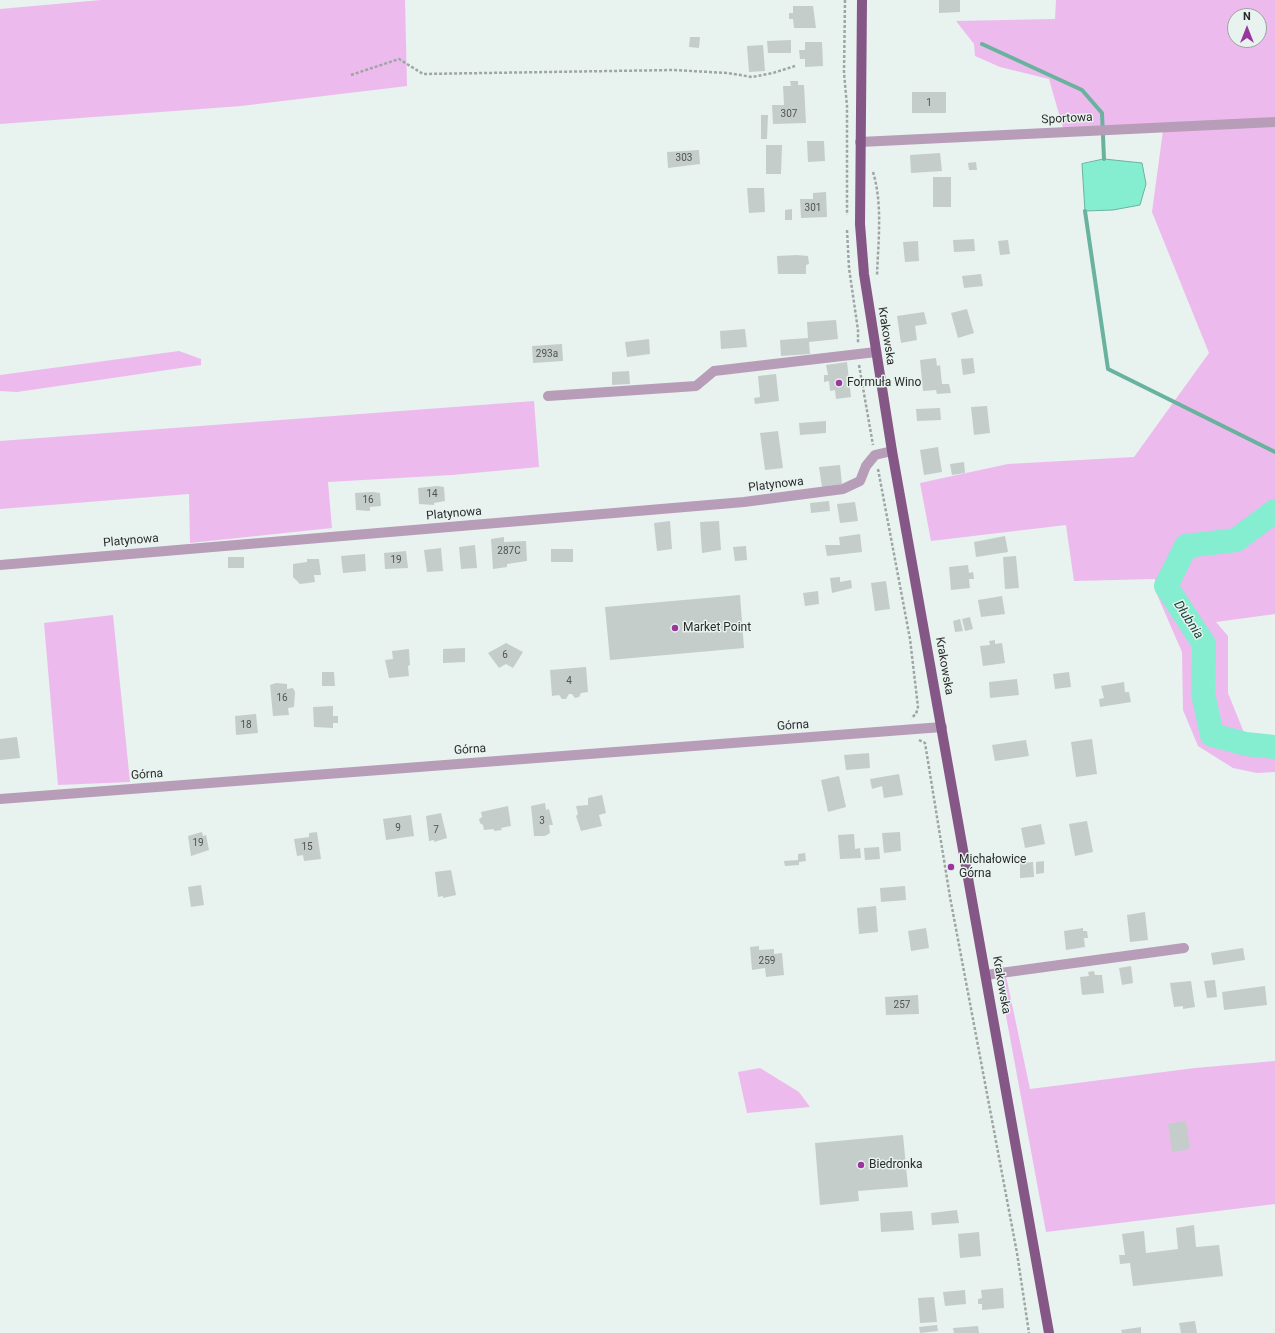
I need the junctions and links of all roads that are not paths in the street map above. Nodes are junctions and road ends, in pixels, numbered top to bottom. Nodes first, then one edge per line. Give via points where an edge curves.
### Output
1 (862, 0) edge
2 (1275, 122) edge
3 (860, 142) junction
4 (876, 352) junction
5 (548, 396) dead end
6 (892, 451) junction
7 (0, 565) edge
8 (942, 727) junction
9 (0, 800) edge
10 (1184, 948) dead end
11 (986, 975) junction
12 (1048, 1333) edge

1 - 3 main road, Krakowska
2 - 3 street, Sportowa
3 - 4 main road, Krakowska via 862,260
4 - 5 street via 714,371 696,386
4 - 6 main road, Krakowska
6 - 7 street, Platynowa via 875,454 866,466 860,481 843,489 744,502
6 - 8 main road, Krakowska
8 - 9 street, Górna
8 - 11 main road, Krakowska
10 - 11 street
11 - 12 main road, Krakowska

